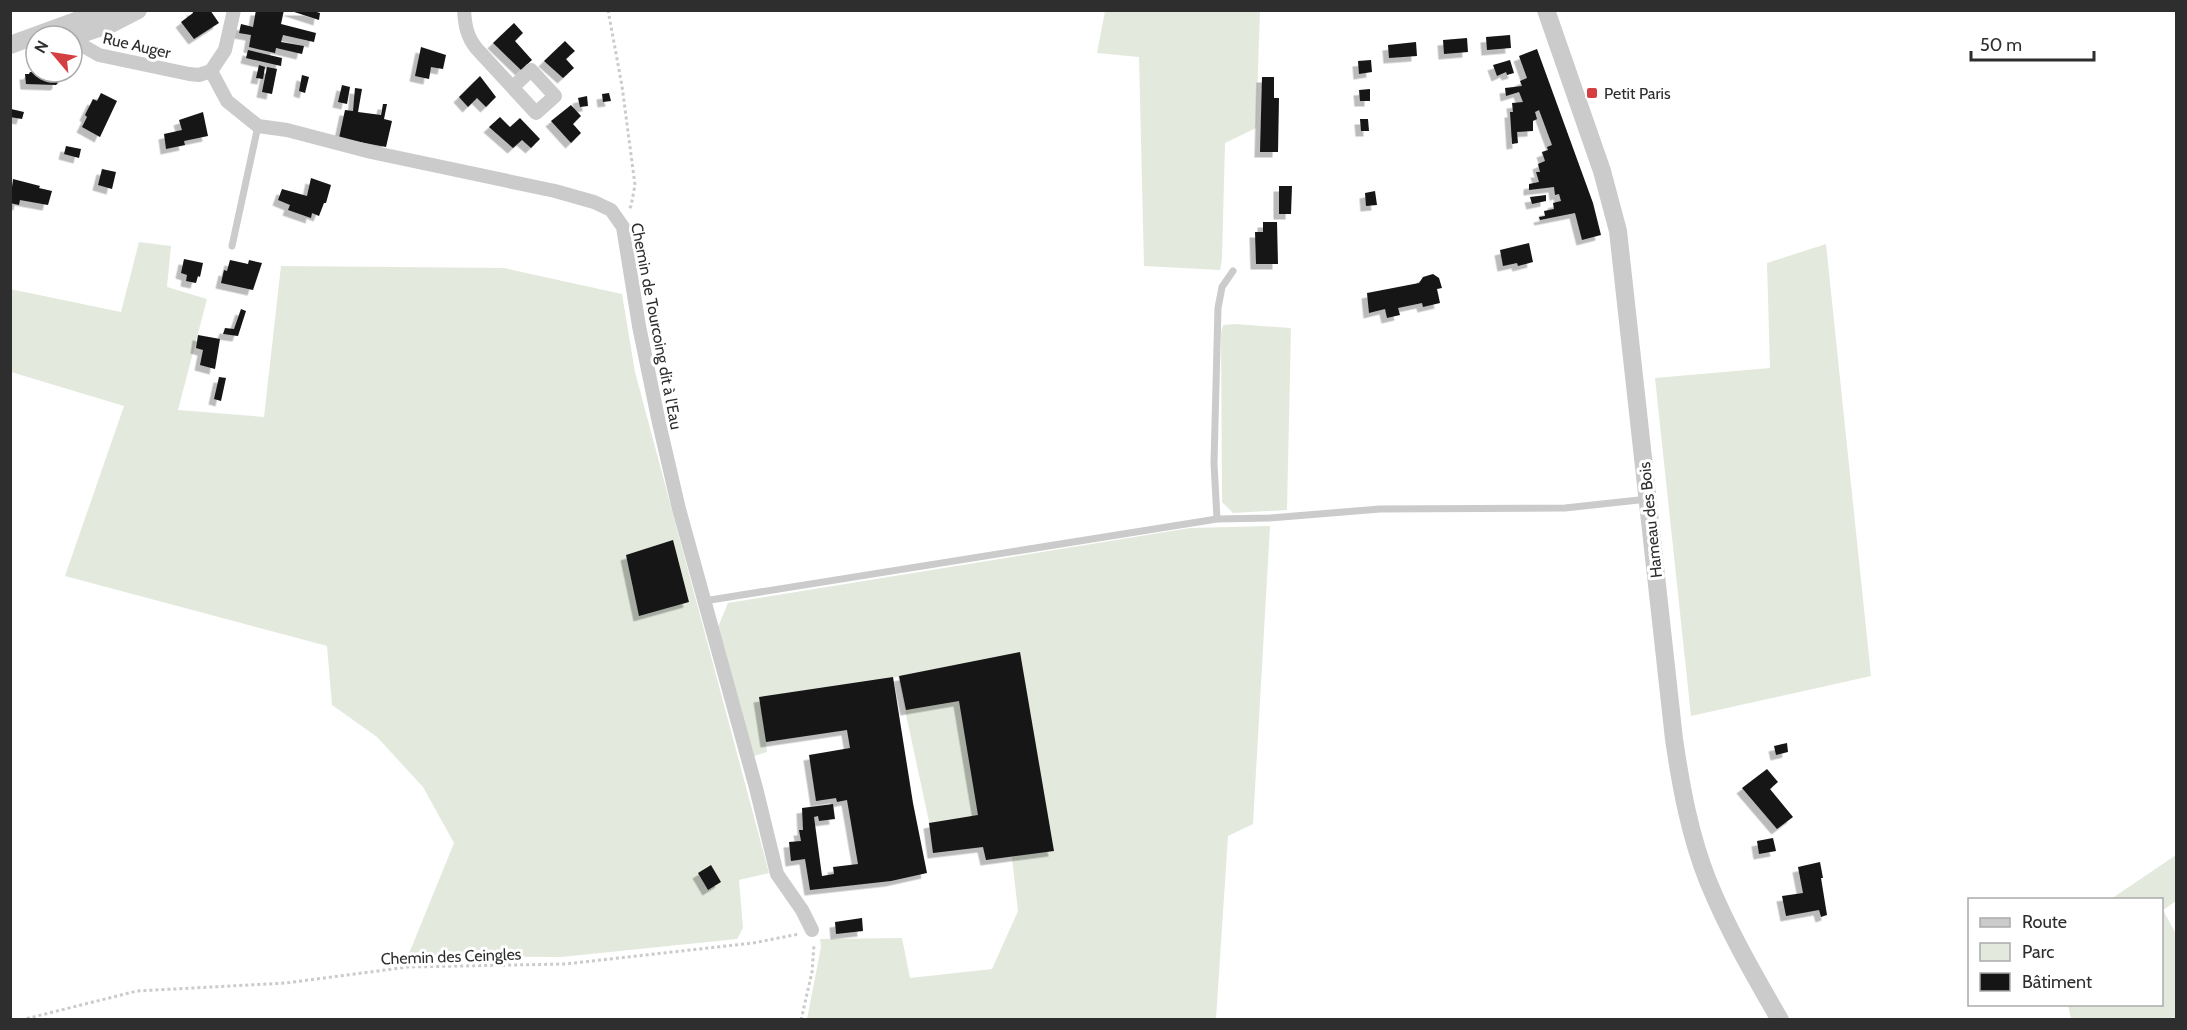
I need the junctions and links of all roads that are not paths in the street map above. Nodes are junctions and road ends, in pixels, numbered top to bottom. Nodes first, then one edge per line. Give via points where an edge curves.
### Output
1 (106, 10) edge
2 (138, 10) edge
3 (234, 10) edge
4 (464, 10) edge
5 (1545, 10) edge
6 (84, 24) edge
7 (84, 30) edge
8 (84, 48) edge
9 (211, 71) junction
10 (513, 87) dead end
11 (258, 126) junction
12 (232, 246) dead end
13 (1233, 271) dead end
14 (1648, 499) junction
15 (1217, 519) junction
16 (704, 601) junction
17 (812, 930) road end
18 (1780, 1020) edge

1 - 6 street
2 - 7 street via 111,24
3 - 9 street via 225,50
4 - 10 street via 471,42
5 - 14 street, Hameau des Bois via 1602,171 1618,231
8 - 9 street, Rue Auger via 99,55 189,74
9 - 11 street via 227,101
11 - 12 lane
11 - 16 street, Chemin de Tourcoing dit à l'Eau via 555,191 594,202 618,218 623,227 661,434
13 - 15 lane via 1222,287 1218,308 1214,463
14 - 15 lane via 1522,510 1388,508
14 - 18 street, Hameau des Bois via 1684,800 1720,909
15 - 16 lane
16 - 17 street, Chemin de Tourcoing dit à l'Eau via 777,874

